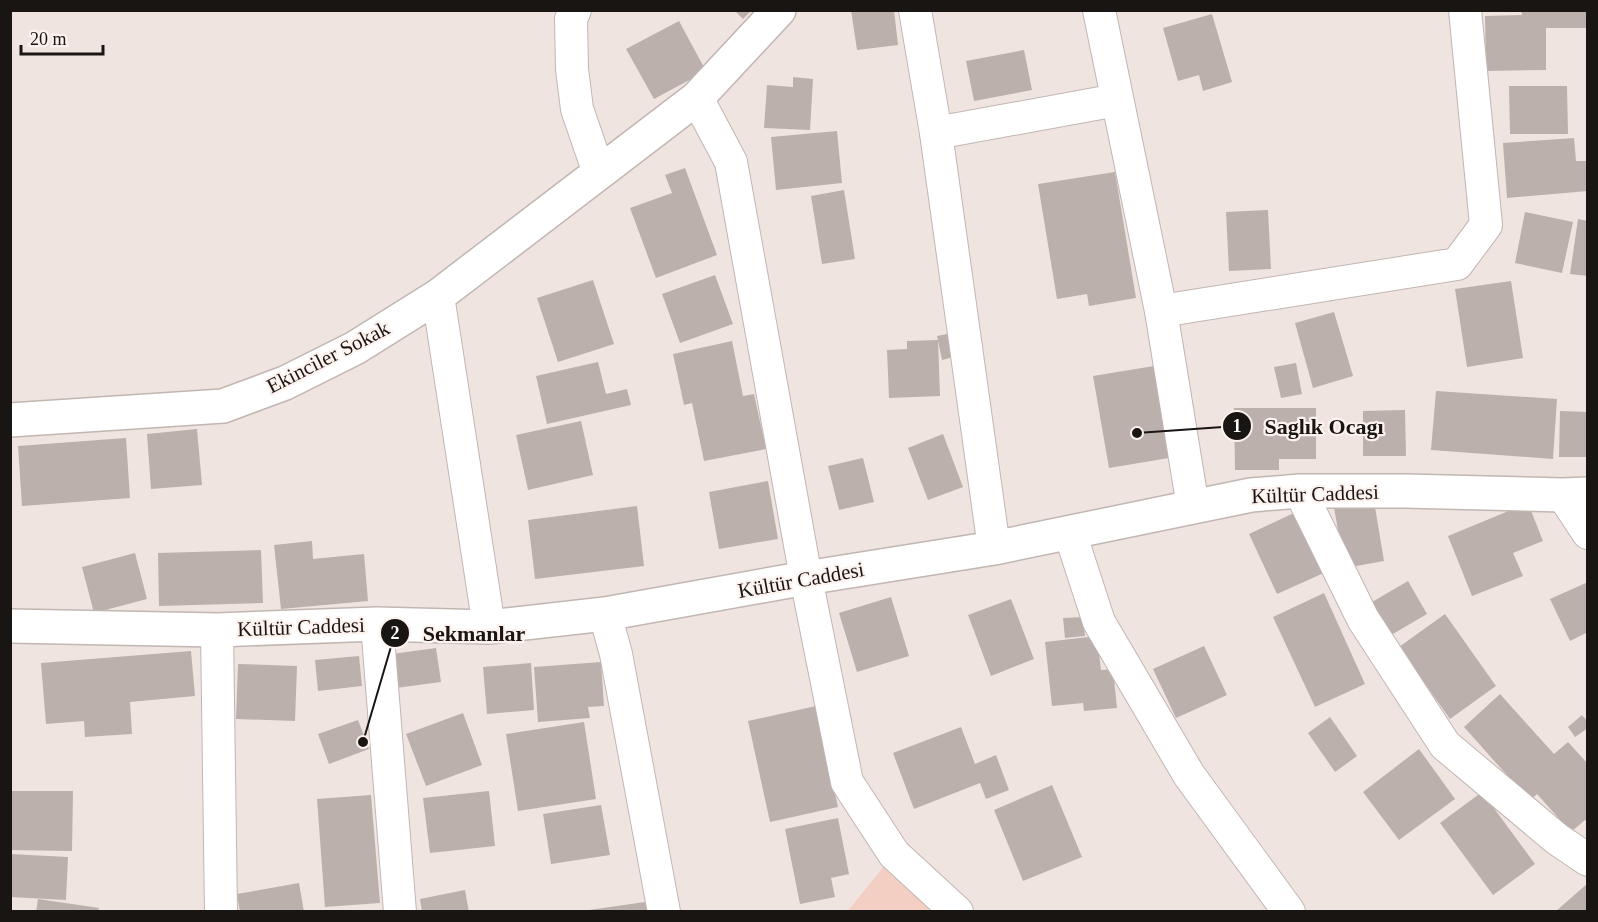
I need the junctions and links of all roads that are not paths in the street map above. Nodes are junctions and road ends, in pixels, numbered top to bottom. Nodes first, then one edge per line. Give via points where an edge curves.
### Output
1 (575, 10) edge
2 (779, 10) edge
3 (915, 10) edge
4 (1099, 10) edge
5 (1465, 10) edge
6 (697, 98) junction
7 (1117, 100) junction
8 (936, 133) junction
9 (599, 173) junction
10 (438, 296) junction
11 (1161, 311) junction
12 (10, 420) edge
13 (1300, 491) junction
14 (1575, 495) edge
15 (1193, 507) junction
16 (1070, 533) junction
17 (1587, 533) edge
18 (994, 548) junction
19 (806, 578) junction
20 (605, 614) junction
21 (377, 624) junction
22 (10, 626) edge
23 (489, 627) junction
24 (217, 630) junction
25 (1587, 860) edge
26 (221, 912) edge
27 (400, 912) edge
28 (664, 912) edge
29 (957, 912) edge
30 (1289, 912) edge

1 - 9 street via 572,69 577,110
2 - 6 street, Ekinciler Sokak
3 - 8 street
4 - 7 street
5 - 11 street via 1486,225 1457,264
6 - 9 street, Ekinciler Sokak
6 - 19 street via 731,162
7 - 8 street
7 - 11 street
8 - 18 street
9 - 10 street, Ekinciler Sokak
10 - 12 street, Ekinciler Sokak via 355,348 285,383 223,406
10 - 23 street
11 - 15 street
13 - 14 street, Kültür Caddesi
13 - 15 street, Kültür Caddesi via 1251,495
13 - 25 street via 1363,619 1445,745
14 - 17 street
15 - 16 street, Kültür Caddesi
16 - 18 street, Kültür Caddesi
16 - 30 street via 1099,622 1189,775
18 - 19 street, Kültür Caddesi
19 - 20 street, Kültür Caddesi
19 - 29 street via 847,782 894,854
20 - 23 street, Kültür Caddesi
20 - 28 street via 616,654
21 - 23 street, Kültür Caddesi
21 - 24 street, Kültür Caddesi
21 - 27 street
22 - 24 street, Kültür Caddesi
24 - 26 street

